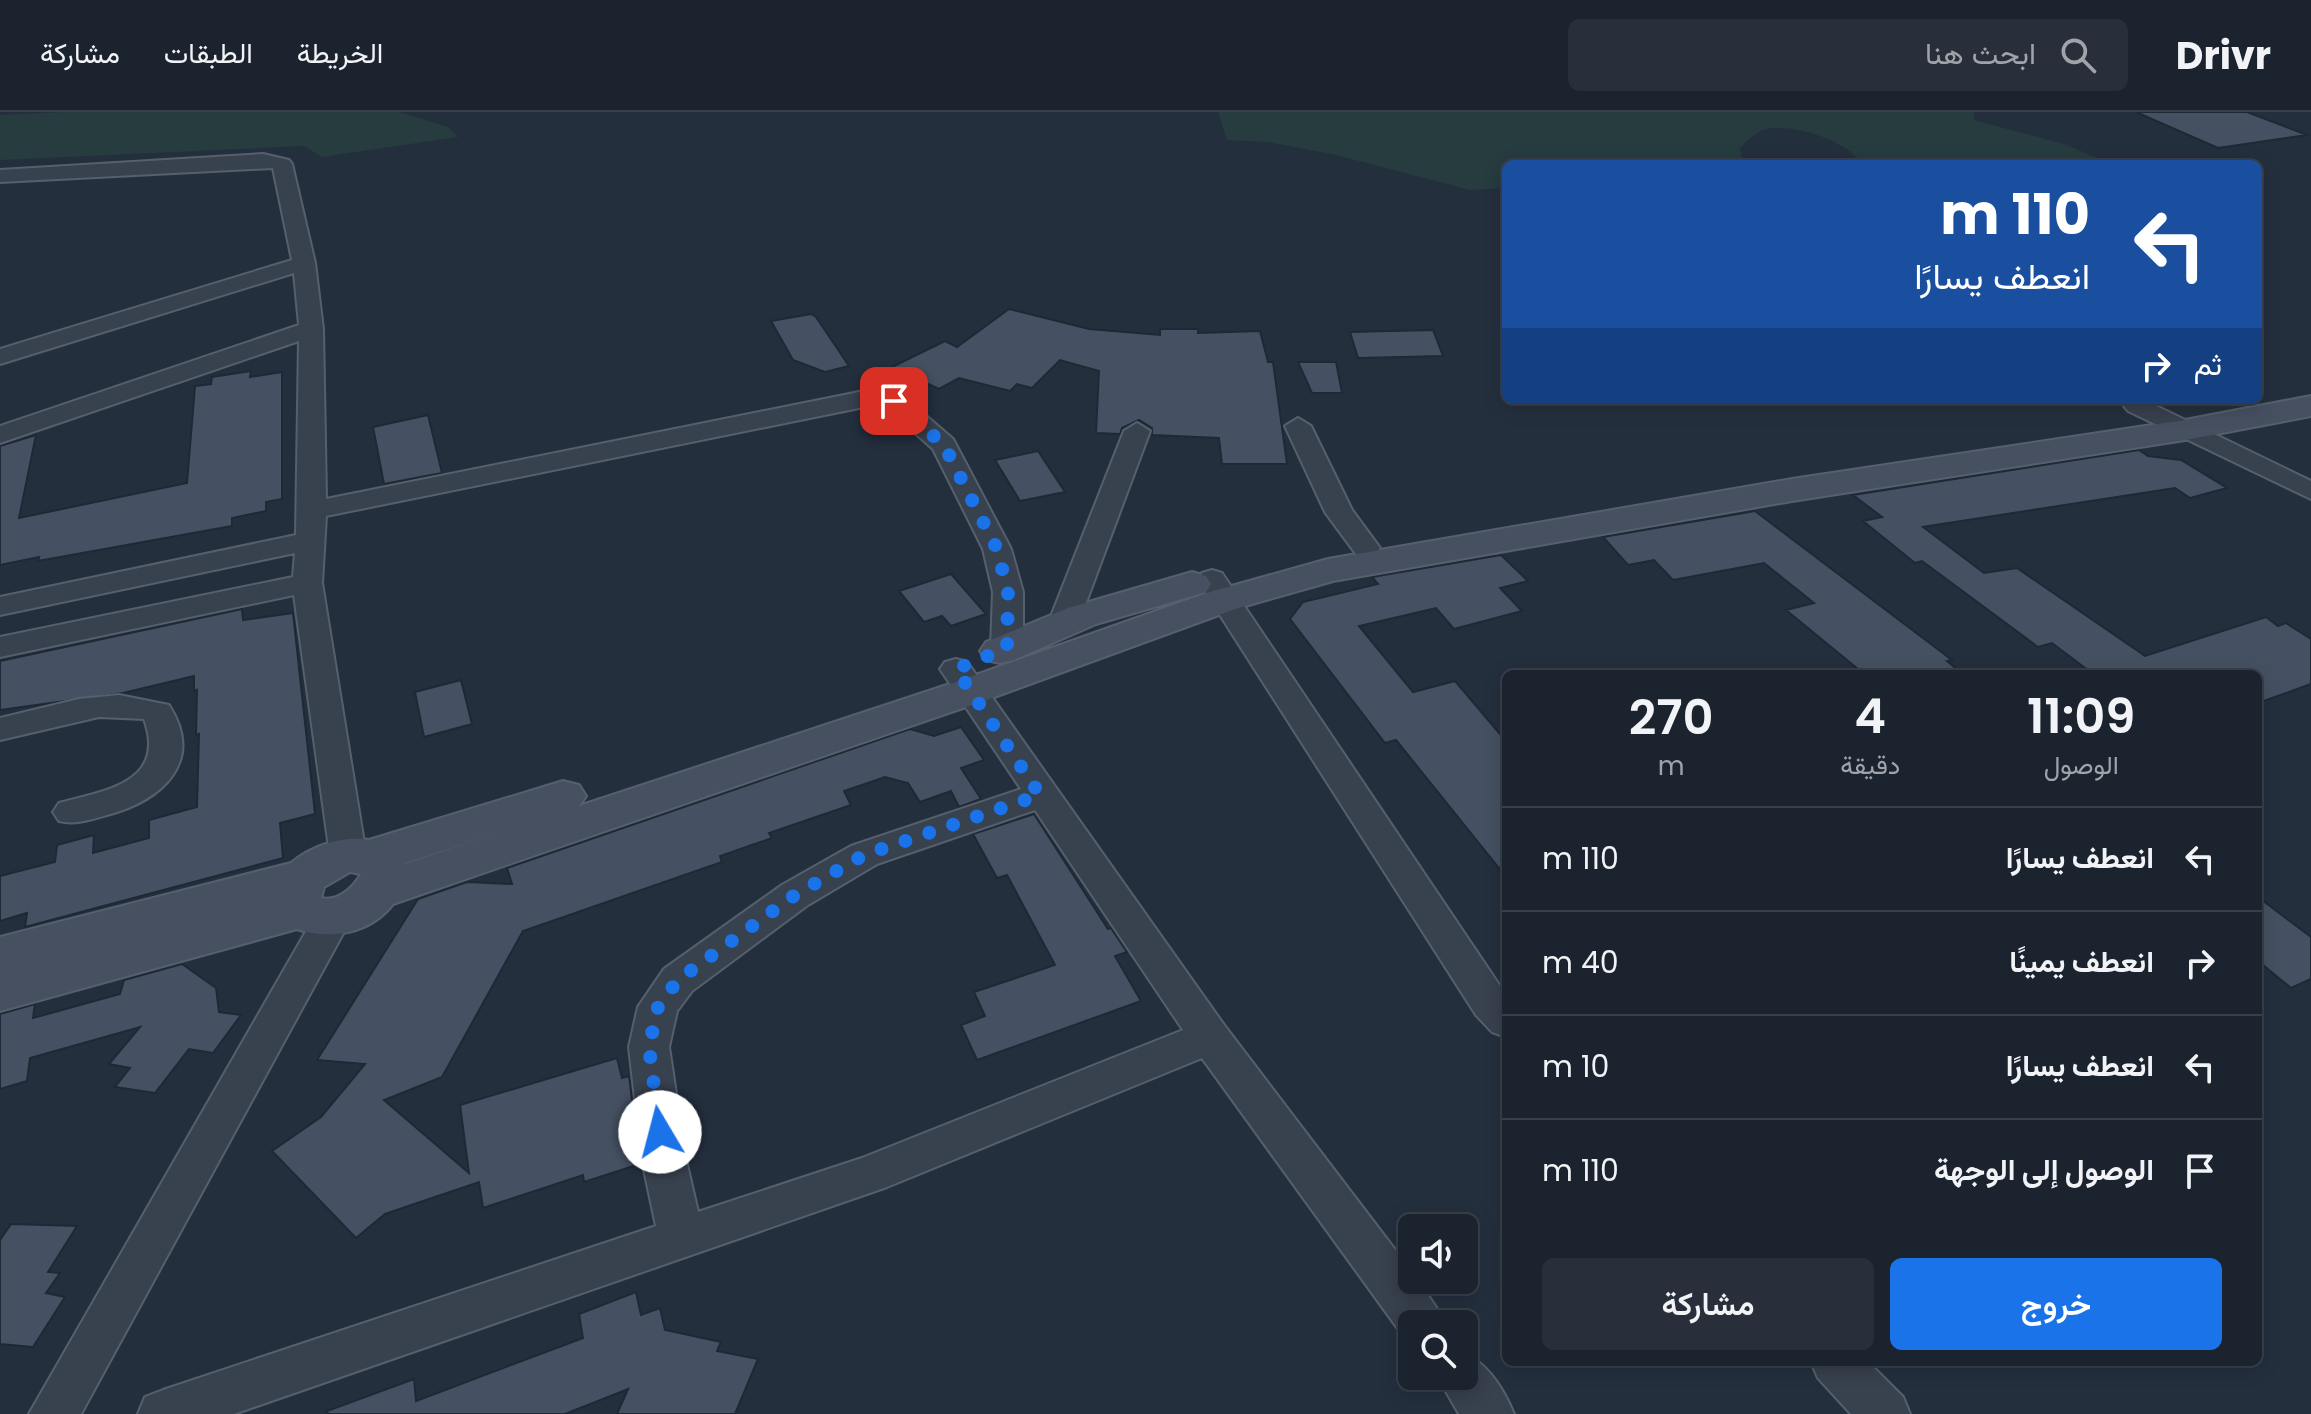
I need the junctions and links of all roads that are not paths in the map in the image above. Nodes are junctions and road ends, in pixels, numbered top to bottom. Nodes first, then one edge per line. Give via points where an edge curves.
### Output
1 (0, 176) edge
2 (304, 263) junction
3 (311, 329) junction
4 (0, 357) edge
5 (2311, 376) edge
6 (2262, 384) edge
7 (2311, 406) edge
8 (2172, 409) edge
9 (1298, 426) dead end
10 (1137, 431) dead end
11 (0, 435) edge
12 (2311, 491) edge
13 (312, 510) junction
14 (309, 541) junction
15 (1366, 548) junction
16 (307, 583) junction
17 (1218, 590) junction
18 (0, 606) edge
19 (1063, 624) junction
20 (0, 647) edge
21 (1007, 648) junction
22 (964, 680) junction
23 (0, 729) edge
24 (1040, 795) junction
25 (71, 812) dead end
26 (340, 884) junction
27 (0, 956) edge
28 (0, 991) edge
29 (1502, 1017) edge
30 (1210, 1037) junction
31 (681, 1239) junction
32 (1413, 1310) edge
33 (1839, 1366) edge
34 (1471, 1390) edge
35 (54, 1414) edge
36 (163, 1414) edge
37 (1489, 1414) edge
38 (1885, 1414) edge

1 - 2 street via 263,160 282,164
2 - 3 street
2 - 4 street
3 - 11 street
3 - 13 street
5 - 6 street
7 - 8 street via 2229,421
8 - 12 street
8 - 15 street
8 - 17 street via 1808,487
9 - 15 street via 1339,512
10 - 19 street
13 - 14 street
13 - 21 street via 854,399 884,399 894,401 944,445 997,549 1008,592
14 - 16 street
14 - 18 street
15 - 17 street
16 - 20 street
16 - 26 street
17 - 19 street via 1133,599
17 - 22 street
17 - 29 street
19 - 21 street
21 - 22 street
22 - 24 street
22 - 26 street
23 - 25 street via 113,704 139,704 157,712 165,727 156,780 139,791
24 - 30 street
24 - 31 street via 864,855 795,895 678,980 658,1007 649,1047
26 - 27 street
26 - 28 street
26 - 35 street
30 - 31 street via 871,1174
30 - 32 street
31 - 36 street
33 - 38 street
34 - 37 street

